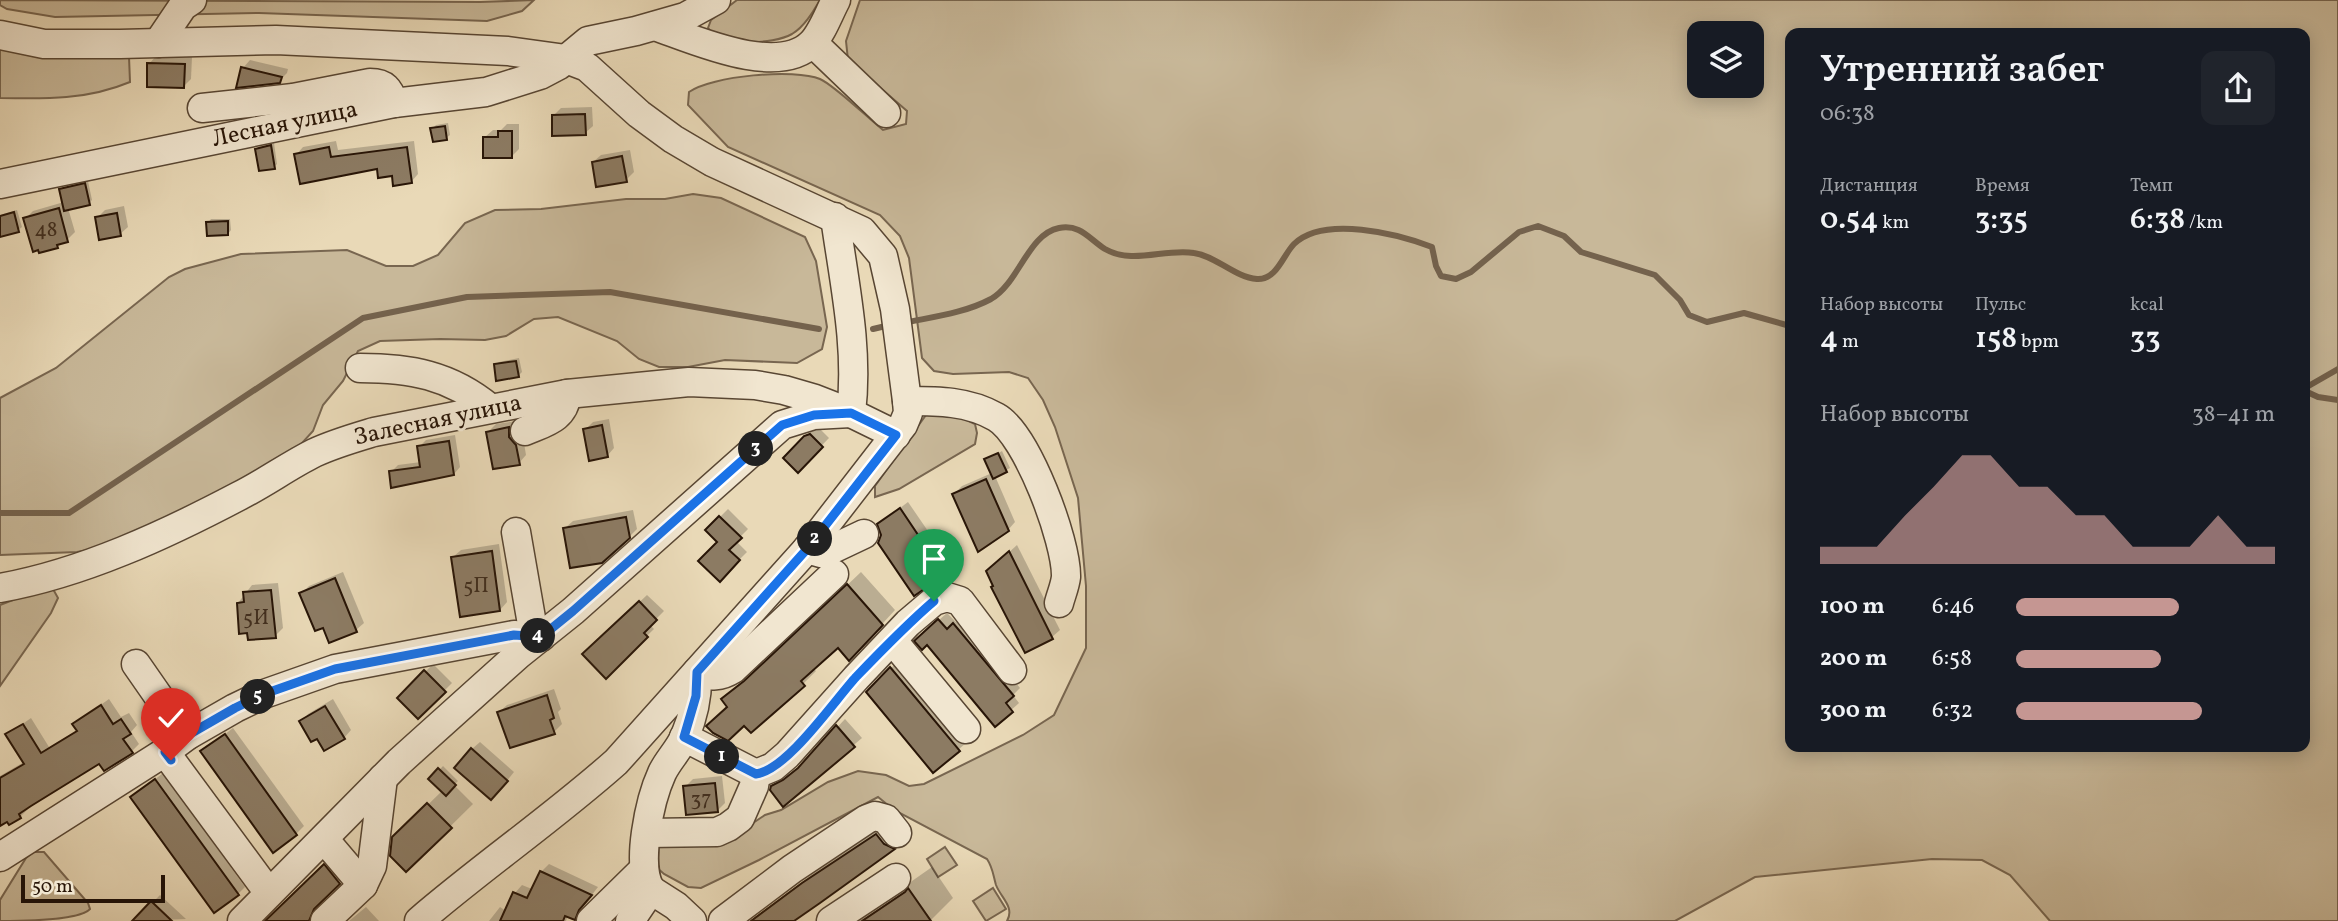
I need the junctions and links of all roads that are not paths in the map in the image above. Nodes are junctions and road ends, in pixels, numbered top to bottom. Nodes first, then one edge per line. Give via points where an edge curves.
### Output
1 (716, 0) edge
2 (836, 0) edge
3 (188, 2) edge
4 (655, 26) junction
5 (0, 35) edge
6 (158, 43) junction
7 (813, 43) junction
8 (566, 59) junction
9 (394, 103) junction
10 (202, 108) dead end
11 (886, 113) dead end
12 (0, 184) edge
13 (835, 217) junction
14 (360, 368) dead end
15 (567, 394) junction
16 (907, 401) junction
17 (490, 408) junction
18 (851, 413) junction
19 (525, 431) dead end
20 (896, 435) junction
21 (516, 532) dead end
22 (863, 534) dead end
23 (807, 549) junction
24 (834, 574) dead end
25 (7, 581) edge
26 (1059, 603) dead end
27 (535, 636) junction
28 (892, 641) junction
29 (136, 664) dead end
30 (1012, 670) dead end
31 (697, 672) junction
32 (966, 729) dead end
33 (188, 735) junction
34 (684, 737) junction
35 (165, 752) junction
36 (756, 774) junction
37 (383, 778) junction
38 (647, 833) junction
39 (897, 833) dead end
40 (324, 839) junction
41 (0, 857) edge
42 (896, 878) dead end
43 (647, 880) junction
44 (363, 885) junction
45 (268, 894) junction
46 (242, 921) edge
47 (325, 921) edge
48 (419, 921) edge
49 (591, 921) edge
50 (630, 921) edge
51 (692, 921) edge
52 (723, 921) edge
53 (831, 921) edge

1 - 4 street, Лесная улица
2 - 7 street
3 - 6 street
4 - 7 street via 751,56 787,57
4 - 8 street, Лесная улица via 588,41
5 - 6 street via 44,44
6 - 8 street via 276,40 508,51
7 - 11 street
8 - 9 street, Лесная улица via 540,75 486,92
8 - 13 street via 587,67 639,114 712,162
9 - 10 street via 390,90 381,83 370,83 293,98
9 - 12 street, Лесная улица
13 - 16 street via 862,231 883,256 900,336
13 - 18 street via 854,352
14 - 17 street via 427,373 446,379
15 - 17 street, Залесная улица
15 - 18 street, Залесная улица via 689,382 755,385
15 - 19 street via 562,412
16 - 20 street via 908,413
16 - 26 street via 969,405 998,418 1013,431 1059,537 1066,578
17 - 25 street, Залесная улица via 345,441 313,453 166,534 39,581
18 - 20 street, Залесная улица
18 - 27 street via 814,415 782,425 573,611
20 - 23 street
21 - 27 street
22 - 23 street via 826,552
23 - 31 street
24 - 31 street via 733,669 718,676
27 - 33 street via 514,635 335,669 264,694
27 - 37 street
28 - 30 street via 934,601 947,597 960,601
28 - 32 street
28 - 36 street via 788,755
29 - 33 street
31 - 34 street via 696,696
31 - 48 street via 607,770
33 - 35 street
34 - 36 street
34 - 38 street via 662,773
35 - 41 street
35 - 45 street
36 - 38 street via 740,818 728,827 717,832
37 - 40 street
37 - 44 street via 375,851
38 - 43 street via 643,851
39 - 52 street via 887,819 867,819
40 - 44 street
40 - 45 street
42 - 53 street
43 - 49 street
43 - 50 street
43 - 51 street
44 - 47 street
45 - 46 street

